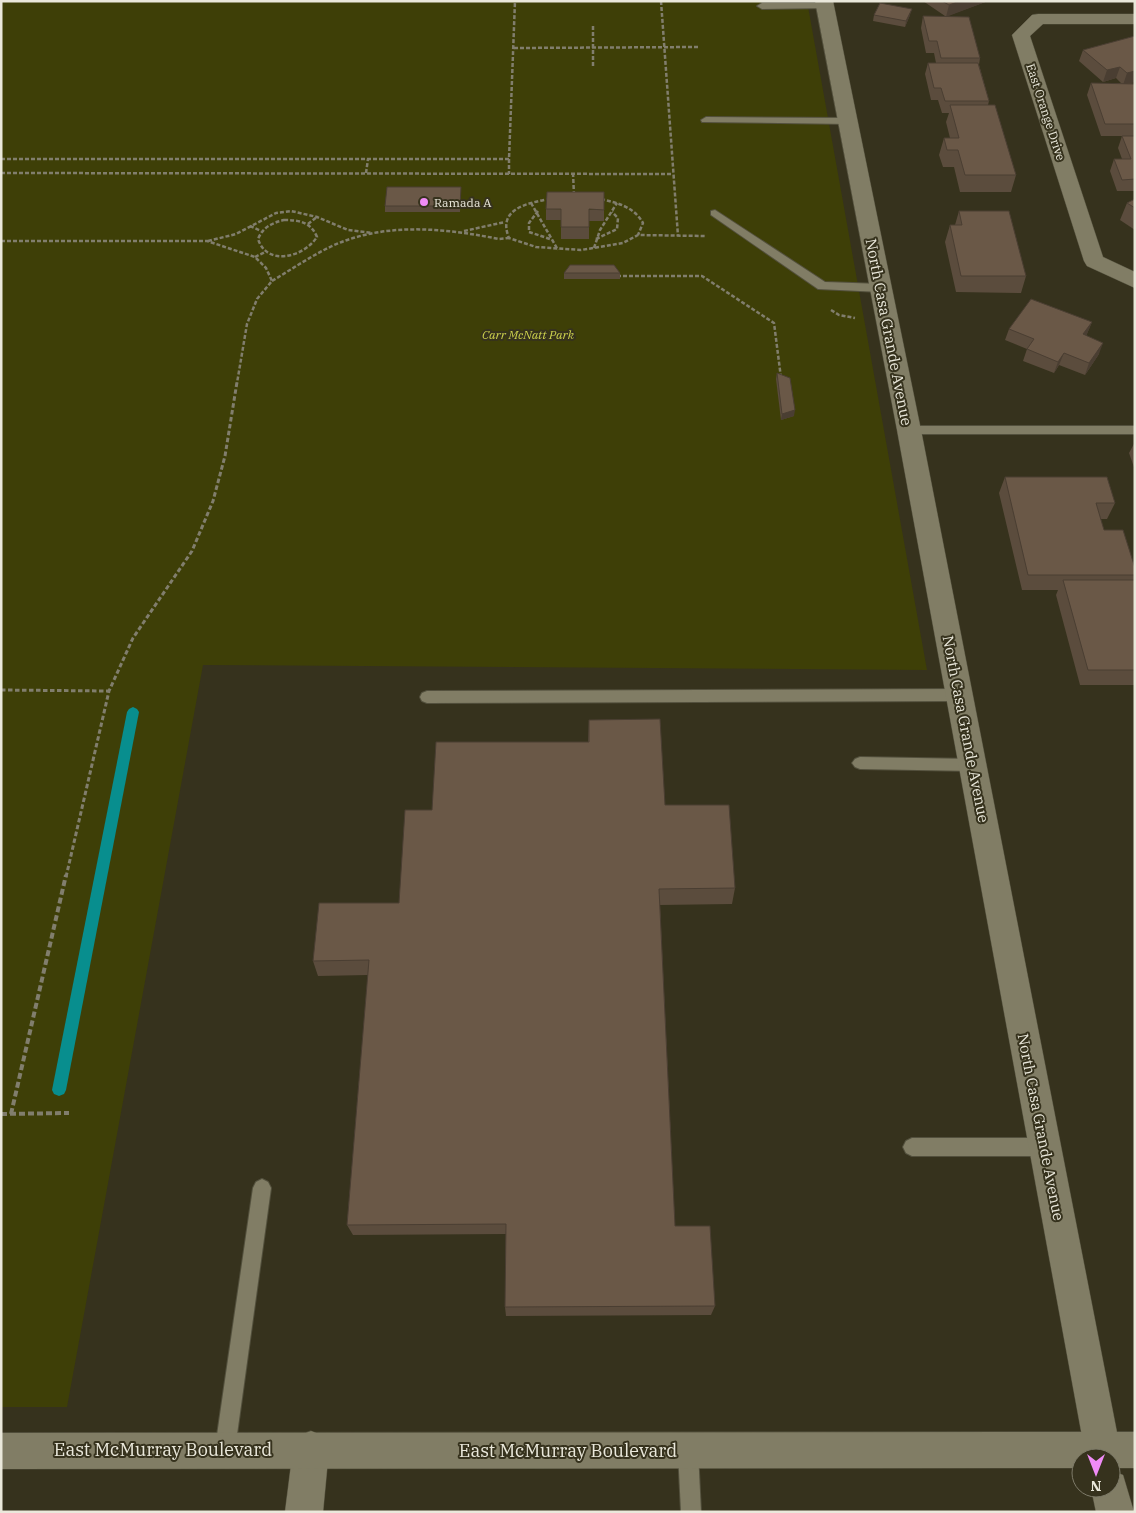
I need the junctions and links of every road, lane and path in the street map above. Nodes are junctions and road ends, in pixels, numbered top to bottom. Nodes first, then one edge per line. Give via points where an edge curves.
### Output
1 (515, 1) edge
2 (662, 1) edge
3 (824, 4) edge
4 (762, 6) dead end
5 (1135, 19) edge
6 (593, 26) dead end
7 (593, 47) junction
8 (665, 47) junction
9 (699, 47) dead end
10 (514, 48) junction
11 (593, 68) dead end
12 (706, 120) dead end
13 (848, 121) junction
14 (1, 159) edge
15 (368, 159) junction
16 (509, 159) junction
17 (1, 173) edge
18 (366, 174) junction
19 (509, 174) junction
20 (573, 174) junction
21 (673, 174) junction
22 (568, 196) edge
23 (574, 196) junction
24 (582, 197) edge
25 (599, 198) edge
26 (551, 199) edge
27 (531, 203) junction
28 (617, 203) junction
29 (538, 211) junction
30 (612, 212) junction
31 (715, 213) dead end
32 (317, 217) junction
33 (505, 222) junction
34 (308, 224) junction
35 (250, 226) junction
36 (261, 231) junction
37 (461, 231) junction
38 (375, 233) junction
39 (638, 235) junction
40 (509, 238) junction
41 (551, 239) junction
42 (595, 239) junction
43 (1, 241) edge
44 (207, 241) junction
45 (594, 248) junction
46 (307, 250) junction
47 (558, 250) junction
48 (264, 252) junction
49 (314, 256) junction
50 (255, 257) junction
51 (617, 276) edge
52 (272, 281) junction
53 (1135, 281) edge
54 (881, 288) junction
55 (781, 381) edge
56 (909, 430) junction
57 (1135, 430) edge
58 (1, 690) edge
59 (109, 691) junction
60 (959, 695) junction
61 (428, 697) dead end
62 (860, 764) dead end
63 (973, 764) junction
64 (69, 1113) dead end
65 (1, 1114) edge
66 (11, 1114) junction
67 (912, 1147) dead end
68 (1045, 1147) junction
69 (262, 1188) dead end
70 (1113, 1448) edge
71 (226, 1449) junction
72 (311, 1449) junction
73 (1, 1451) edge
74 (688, 1451) junction
75 (1071, 1453) edge
76 (1112, 1498) edge
77 (304, 1512) edge
78 (691, 1512) edge
79 (1115, 1512) edge

1 - 10 path
2 - 8 path
3 - 4 lane
3 - 13 street, North Casa Grande Avenue
5 - 53 street, East Orange Drive via 1038,19 1021,35 1094,262
6 - 7 path
7 - 8 path
7 - 10 path
7 - 11 path
8 - 9 path
8 - 21 path
10 - 16 path
12 - 13 lane
13 - 54 street, North Casa Grande Avenue
14 - 15 path
15 - 16 path
15 - 18 path
16 - 19 path
17 - 18 path
18 - 19 path
19 - 20 path
20 - 21 path
20 - 23 path
21 - 39 path via 678,236
22 - 23 path
23 - 24 path
25 - 28 path
26 - 27 path
27 - 29 path
27 - 33 path via 511,212
28 - 30 path
28 - 39 path via 640,217 643,223
29 - 41 path
29 - 41 path via 529,222 529,232
30 - 42 path
30 - 42 path via 618,218 617,230
31 - 54 lane via 822,286
32 - 34 path
32 - 35 path via 291,211 276,213
32 - 38 path via 348,230
33 - 37 path
33 - 40 path via 504,230
34 - 36 path via 284,220 274,222
34 - 46 path via 316,231 317,237
35 - 36 path
35 - 44 path via 236,234
36 - 48 path via 258,244
37 - 38 path via 418,229
37 - 40 path
38 - 49 path via 333,245
39 - 45 path via 623,243
40 - 47 path via 520,244
41 - 47 path
42 - 45 path
43 - 44 path
44 - 50 path
45 - 47 path
46 - 48 path via 285,257
46 - 49 path
48 - 50 path
49 - 52 path
50 - 52 path via 266,268
51 - 55 path via 702,276 774,323
52 - 59 path via 257,299 247,324 225,456 213,501 192,551 133,638
54 - 56 street, North Casa Grande Avenue
56 - 57 lane
56 - 60 street, North Casa Grande Avenue
58 - 59 path
59 - 66 path
60 - 61 lane
60 - 63 street, North Casa Grande Avenue
62 - 63 lane
63 - 68 street, North Casa Grande Avenue
64 - 66 path
65 - 66 path
67 - 68 lane
68 - 70 street, North Casa Grande Avenue
69 - 71 lane
71 - 72 street, East McMurray Boulevard
71 - 73 street, East McMurray Boulevard
72 - 74 street, East McMurray Boulevard
72 - 77 street
74 - 75 street, East McMurray Boulevard
74 - 78 lane
76 - 79 street

